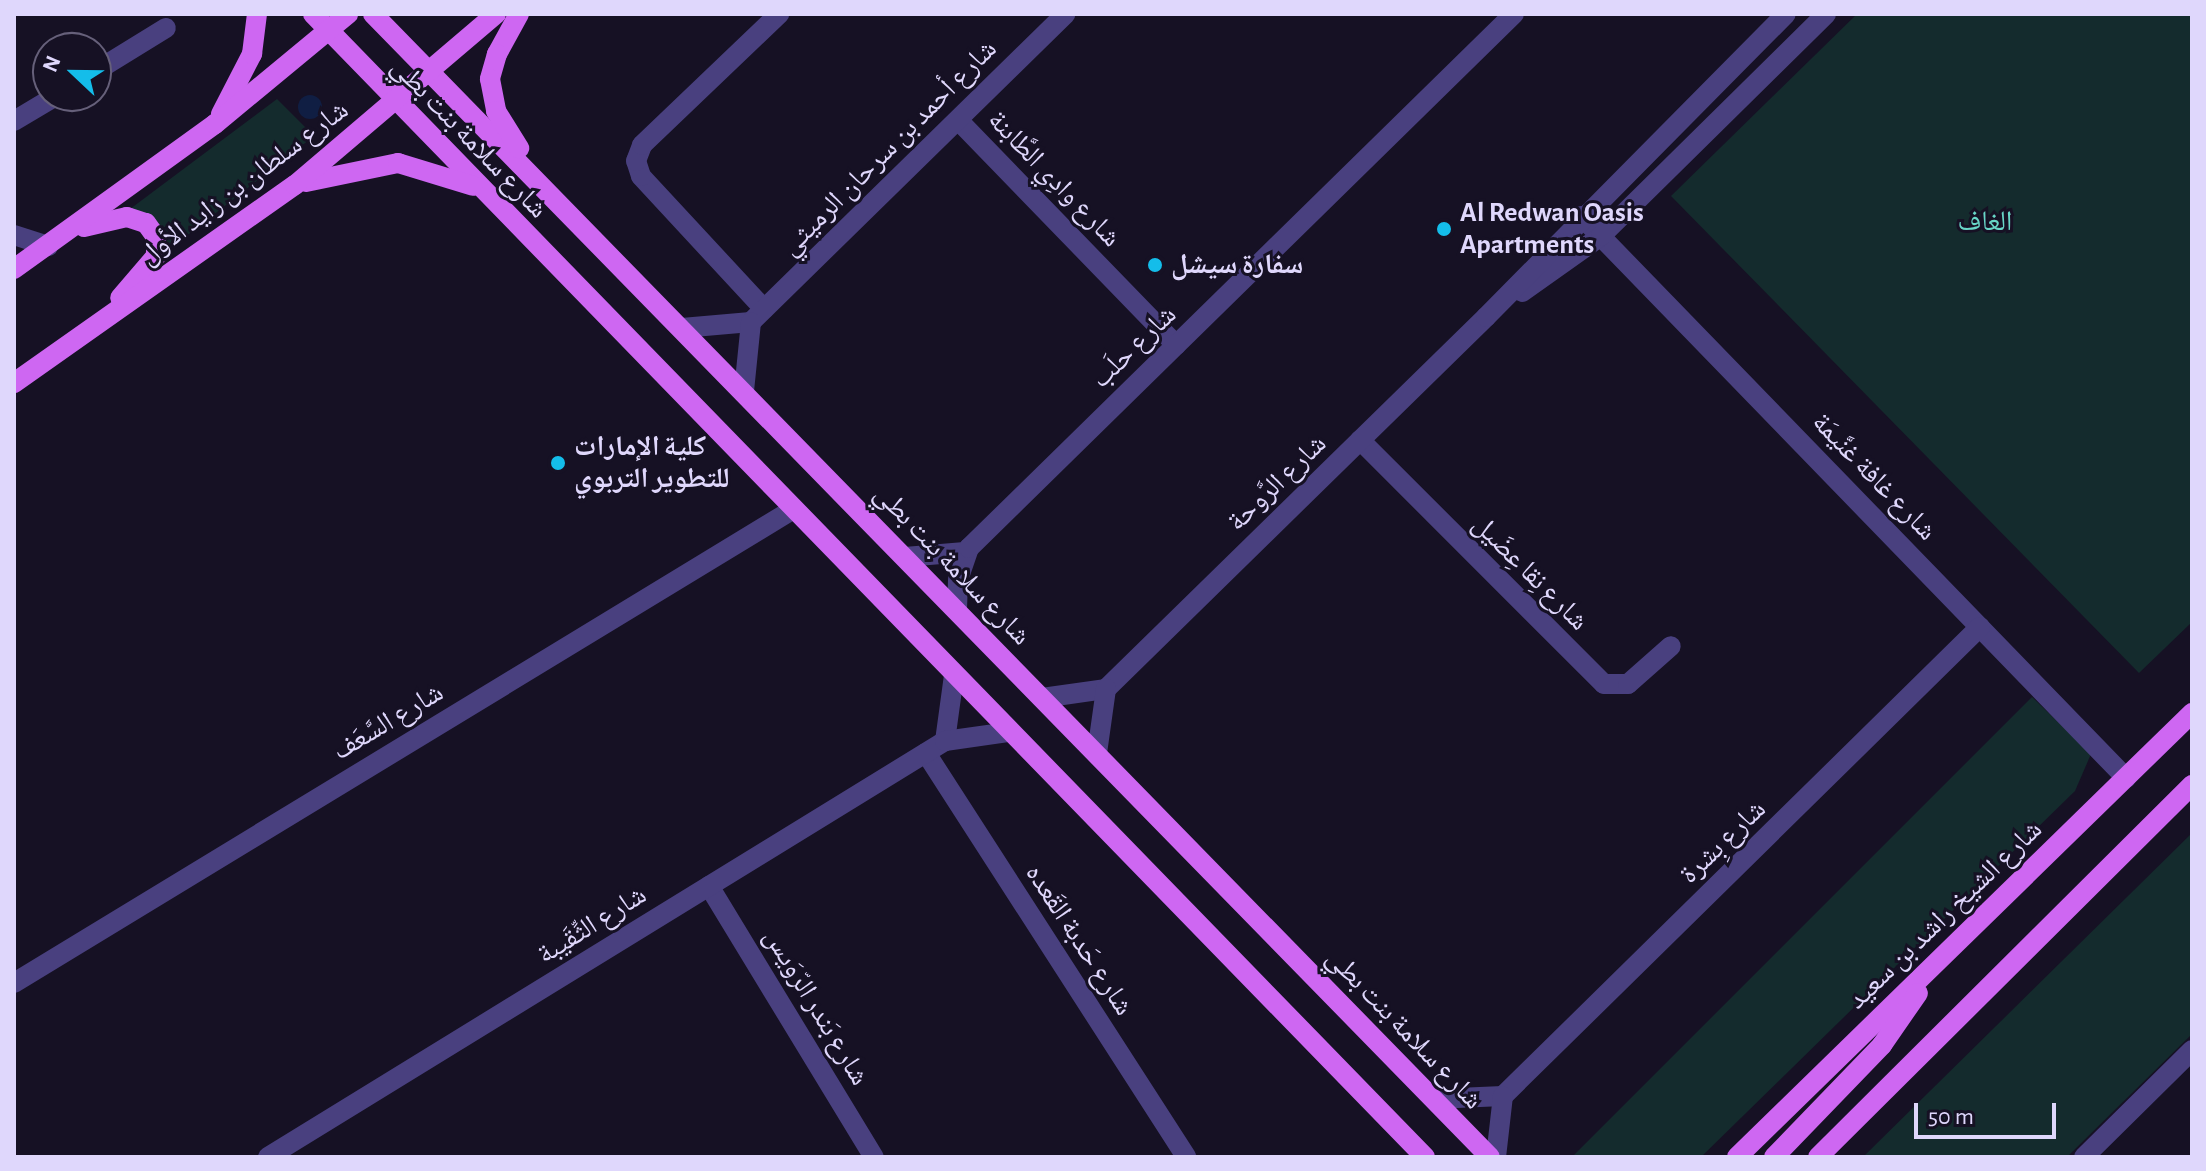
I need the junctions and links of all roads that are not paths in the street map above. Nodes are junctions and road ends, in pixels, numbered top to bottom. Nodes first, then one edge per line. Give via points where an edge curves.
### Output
1 (257, 14) edge
2 (313, 14) edge
3 (348, 14) edge
4 (373, 14) edge
5 (496, 14) edge
6 (519, 14) edge
7 (779, 14) edge
8 (1065, 14) edge
9 (1826, 14) edge
10 (1504, 17) edge
11 (1776, 17) edge
12 (166, 28) dead end
13 (328, 30) junction
14 (112, 61) edge
15 (432, 71) junction
16 (395, 103) junction
17 (32, 110) edge
18 (14, 121) edge
19 (959, 121) junction
20 (215, 124) junction
21 (295, 185) junction
22 (543, 185) junction
23 (477, 187) junction
24 (1581, 216) junction
25 (70, 231) junction
26 (14, 235) edge
27 (1601, 236) junction
28 (48, 246) junction
29 (14, 269) edge
30 (758, 316) junction
31 (1486, 317) junction
32 (682, 328) junction
33 (87, 333) junction
34 (1176, 345) junction
35 (14, 383) edge
36 (744, 391) junction
37 (1360, 440) junction
38 (792, 510) junction
39 (965, 552) junction
40 (905, 557) junction
41 (957, 609) junction
42 (1980, 627) junction
43 (1671, 646) dead end
44 (954, 675) junction
45 (1106, 689) junction
46 (1042, 698) junction
47 (2192, 713) edge
48 (1009, 732) junction
49 (945, 741) junction
50 (926, 753) junction
51 (1097, 753) junction
52 (2126, 778) junction
53 (2192, 785) edge
54 (709, 886) junction
55 (1946, 954) junction
56 (14, 983) edge
57 (2192, 1050) edge
58 (1503, 1096) junction
59 (1434, 1099) junction
60 (1407, 1148) edge
61 (268, 1157) edge
62 (874, 1157) edge
63 (1186, 1157) edge
64 (1425, 1157) edge
65 (1490, 1157) edge
66 (1496, 1157) edge
67 (1737, 1157) edge
68 (1774, 1157) edge
69 (1818, 1157) edge
70 (2084, 1157) edge

1 - 20 main road via 252,54
2 - 13 main road, شارع سلامة بنت بطي
3 - 13 main road
4 - 15 main road, شارع سلامة بنت بطي
5 - 15 main road, شارع سلطان بن زايد الأول
6 - 22 main road via 490,79 496,111
7 - 30 street via 642,145 636,161 641,176
8 - 19 street, شارع أحمد بن سرحان الرميثي
9 - 27 street, شارع الرَّوحة
10 - 34 street, شارع حلَب
11 - 24 street, شارع الرَّوحة
12 - 14 street
13 - 16 main road, شارع سلامة بنت بطي
13 - 20 main road
15 - 16 main road, شارع سلطان بن زايد الأول
15 - 22 main road, شارع سلامة بنت بطي
16 - 21 main road, شارع سلطان بن زايد الأول
16 - 23 main road, شارع سلامة بنت بطي
17 - 18 street
19 - 30 street, شارع أحمد بن سرحان الرميثي
19 - 34 street, شارع وادِي الطَّابنة
20 - 25 main road
21 - 23 main road via 398,163
21 - 33 main road, شارع سلطان بن زايد الأول
22 - 32 main road, شارع سلامة بنت بطي
23 - 38 main road, شارع سلامة بنت بطي
24 - 27 street, شارع غافة غنَّيمَة
24 - 31 street, شارع الرَّوحة
25 - 28 main road
25 - 33 main road via 127,217 146,223 156,237 156,256 147,270
26 - 28 street
27 - 31 street, شارع الرَّوحة
27 - 42 street, شارع غافة غنَّيمَة
28 - 29 main road
30 - 32 street
30 - 36 street
31 - 37 street, شارع الرَّوحة
32 - 36 main road, شارع سلامة بنت بطي
33 - 35 main road, شارع سلطان بن زايد الأول
34 - 39 street, شارع حلَب
36 - 40 main road, شارع سلامة بنت بطي
37 - 43 street, شارع نِقا عِضَيل via 1604,684 1628,684
37 - 45 street, شارع الرَّوحة
38 - 44 main road, شارع سلامة بنت بطي
38 - 56 street, شارع السَّعَف
39 - 40 street
39 - 41 street
40 - 41 main road, شارع سلامة بنت بطي
41 - 46 main road, شارع سلامة بنت بطي
42 - 52 street, شارع غافة غنَّيمَة
42 - 58 street, شارع بِشرة
44 - 48 main road, شارع سلامة بنت بطي
44 - 49 street
45 - 46 street
45 - 51 street
46 - 51 main road, شارع سلامة بنت بطي
47 - 52 main road, شارع الشيخ راشد بن سعيد
48 - 49 street, شارع الثِّقَيبة
48 - 60 main road, شارع سلامة بنت بطي
49 - 50 street, شارع الثِّقَيبة
50 - 54 street, شارع الثِّقَيبة
50 - 63 street, شارع حَدبة القَعده
51 - 59 main road, شارع سلامة بنت بطي
52 - 55 main road, شارع الشيخ راشد بن سعيد
53 - 69 main road
54 - 61 street, شارع الثِّقَيبة
54 - 62 street, شارع بَندر الرّوَيس
55 - 67 main road, شارع الشيخ راشد بن سعيد
55 - 68 main road via 1882,1045
57 - 70 street
58 - 59 street
58 - 66 street
59 - 65 main road, شارع سلامة بنت بطي
60 - 64 main road, شارع سلامة بنت بطي

